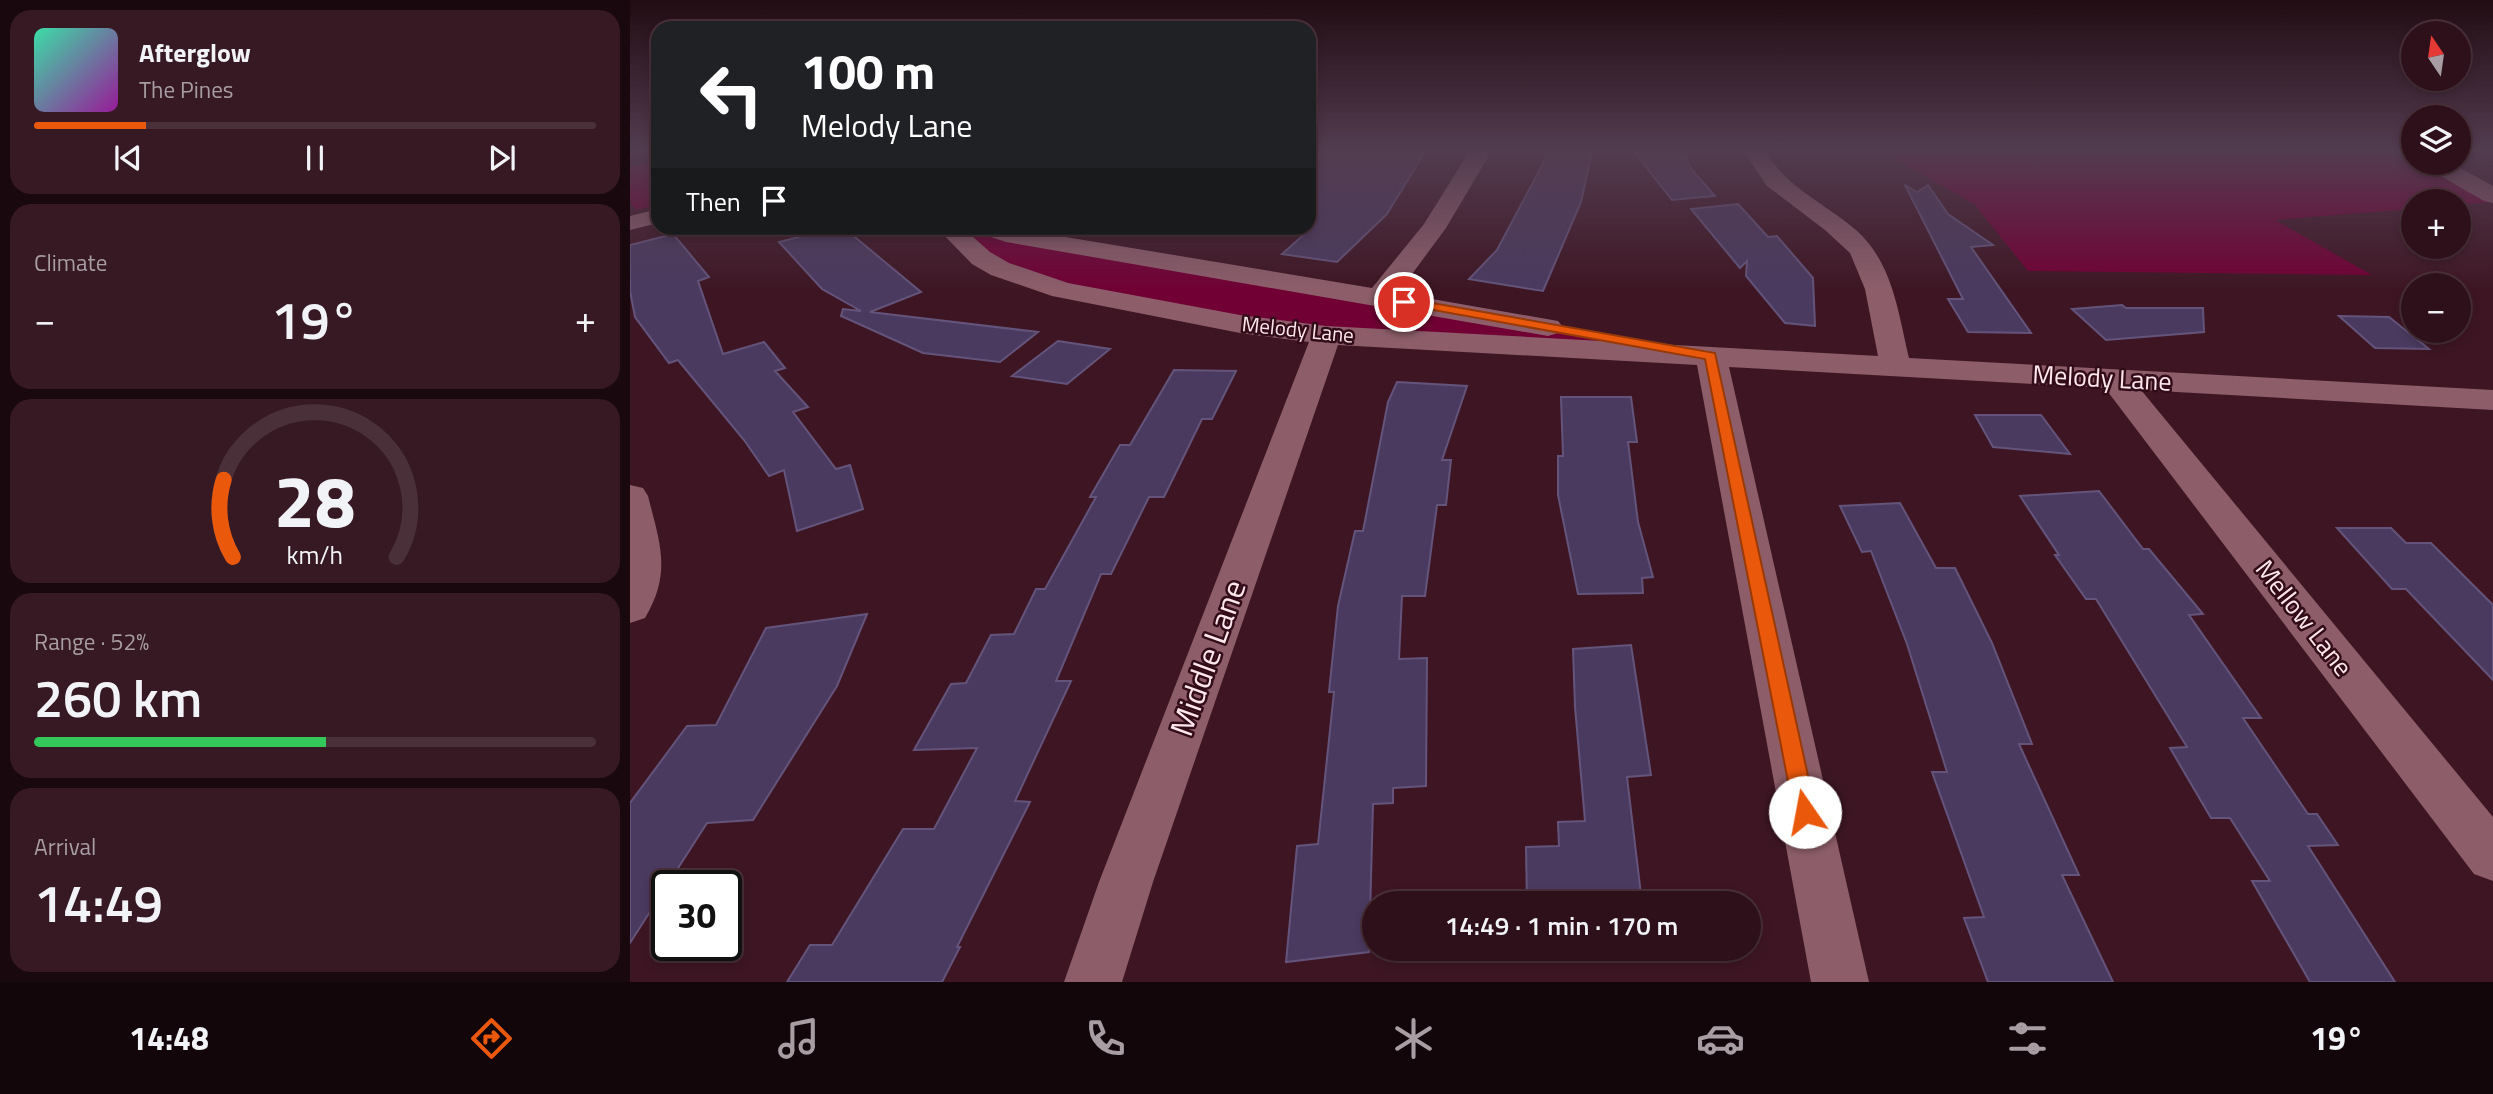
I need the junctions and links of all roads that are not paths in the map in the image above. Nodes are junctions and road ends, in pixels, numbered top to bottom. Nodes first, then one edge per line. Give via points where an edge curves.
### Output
1 (1454, 198) edge
2 (1794, 198) edge
3 (651, 218) edge
4 (630, 223) edge
5 (956, 235) edge
6 (1021, 235) edge
7 (1067, 235) edge
8 (1054, 242) junction
9 (1379, 298) junction
10 (1326, 335) junction
11 (1711, 356) junction
12 (1895, 366) junction
13 (2115, 379) junction
14 (2493, 400) edge
15 (630, 496) edge
16 (630, 608) edge
17 (2493, 857) edge
18 (1093, 982) edge
19 (1840, 982) edge

1 - 9 street via 1410,263
2 - 12 street via 1860,249 1874,276
3 - 4 street
5 - 10 street, Melody Lane via 1000,269 1062,290 1240,324
6 - 8 street, Melody Lane
7 - 8 street
8 - 9 street, Melody Lane
9 - 11 street, Melody Lane
10 - 11 street, Melody Lane
10 - 18 street, Middle Lane
11 - 12 street, Melody Lane
11 - 19 street
12 - 13 street, Melody Lane
13 - 14 street, Melody Lane
13 - 17 street, Mellow Lane
15 - 16 street via 644,564

